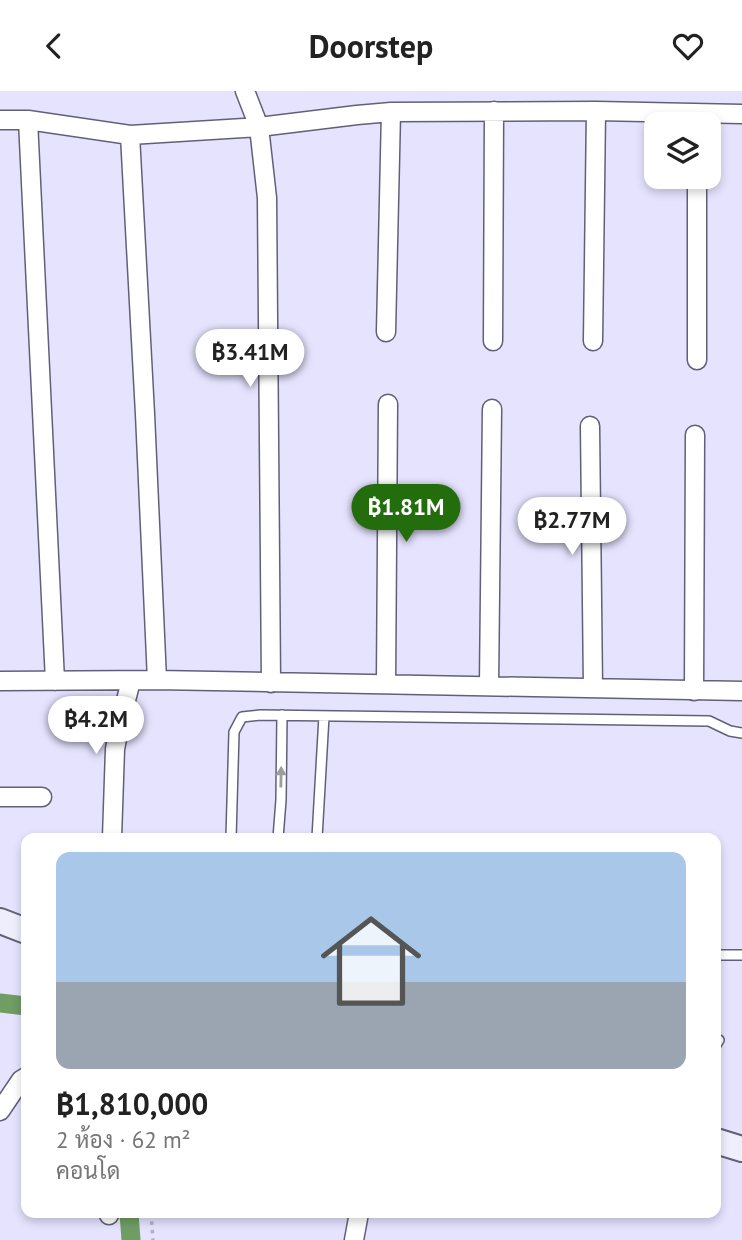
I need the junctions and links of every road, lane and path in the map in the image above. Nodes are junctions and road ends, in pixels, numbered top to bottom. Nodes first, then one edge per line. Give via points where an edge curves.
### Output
1 (245, 91) edge
2 (494, 111) junction
3 (596, 111) junction
4 (391, 112) junction
5 (644, 114) edge
6 (742, 114) edge
7 (721, 116) edge
8 (0, 120) edge
9 (28, 120) junction
10 (259, 127) junction
11 (130, 135) junction
12 (697, 189) edge
13 (386, 332) dead end
14 (493, 341) dead end
15 (593, 341) dead end
16 (697, 360) dead end
17 (388, 404) dead end
18 (492, 409) dead end
19 (590, 426) dead end
20 (695, 435) dead end
21 (157, 680) junction
22 (0, 681) edge
23 (55, 681) junction
24 (131, 681) junction
25 (271, 683) junction
26 (386, 684) junction
27 (489, 685) junction
28 (593, 688) junction
29 (694, 691) junction
30 (742, 691) edge
31 (282, 715) junction
32 (324, 716) junction
33 (742, 733) edge
34 (0, 797) edge
35 (42, 797) dead end
36 (112, 833) edge
37 (231, 833) edge
38 (278, 833) edge
39 (317, 833) edge
40 (0, 921) edge
41 (21, 929) edge
42 (721, 955) edge
43 (742, 955) edge
44 (21, 1080) edge
45 (0, 1111) edge
46 (721, 1143) edge
47 (742, 1149) edge
48 (151, 1218) edge
49 (358, 1218) edge
50 (153, 1240) edge
51 (354, 1240) edge

1 - 10 street
2 - 3 street
2 - 4 street
2 - 14 street
3 - 5 street
3 - 15 street
4 - 10 street
4 - 13 street
6 - 7 street
8 - 9 street
9 - 11 street
9 - 23 street
10 - 11 street
10 - 25 street via 267,198
11 - 21 street
12 - 16 street
17 - 26 street
18 - 27 street
19 - 28 street
20 - 29 street
21 - 24 street
21 - 25 street
22 - 23 street
23 - 24 street
24 - 36 street via 116,749
25 - 26 street
26 - 27 street
27 - 28 street
28 - 29 street
29 - 30 street
31 - 32 lane
31 - 37 lane via 242,717 234,732
38 -> 31 lane
32 - 33 lane via 709,721
32 - 39 lane
34 - 35 street
40 - 41 street
42 - 43 lane
44 - 45 street
46 - 47 street
48 - 50 path
49 - 51 street

